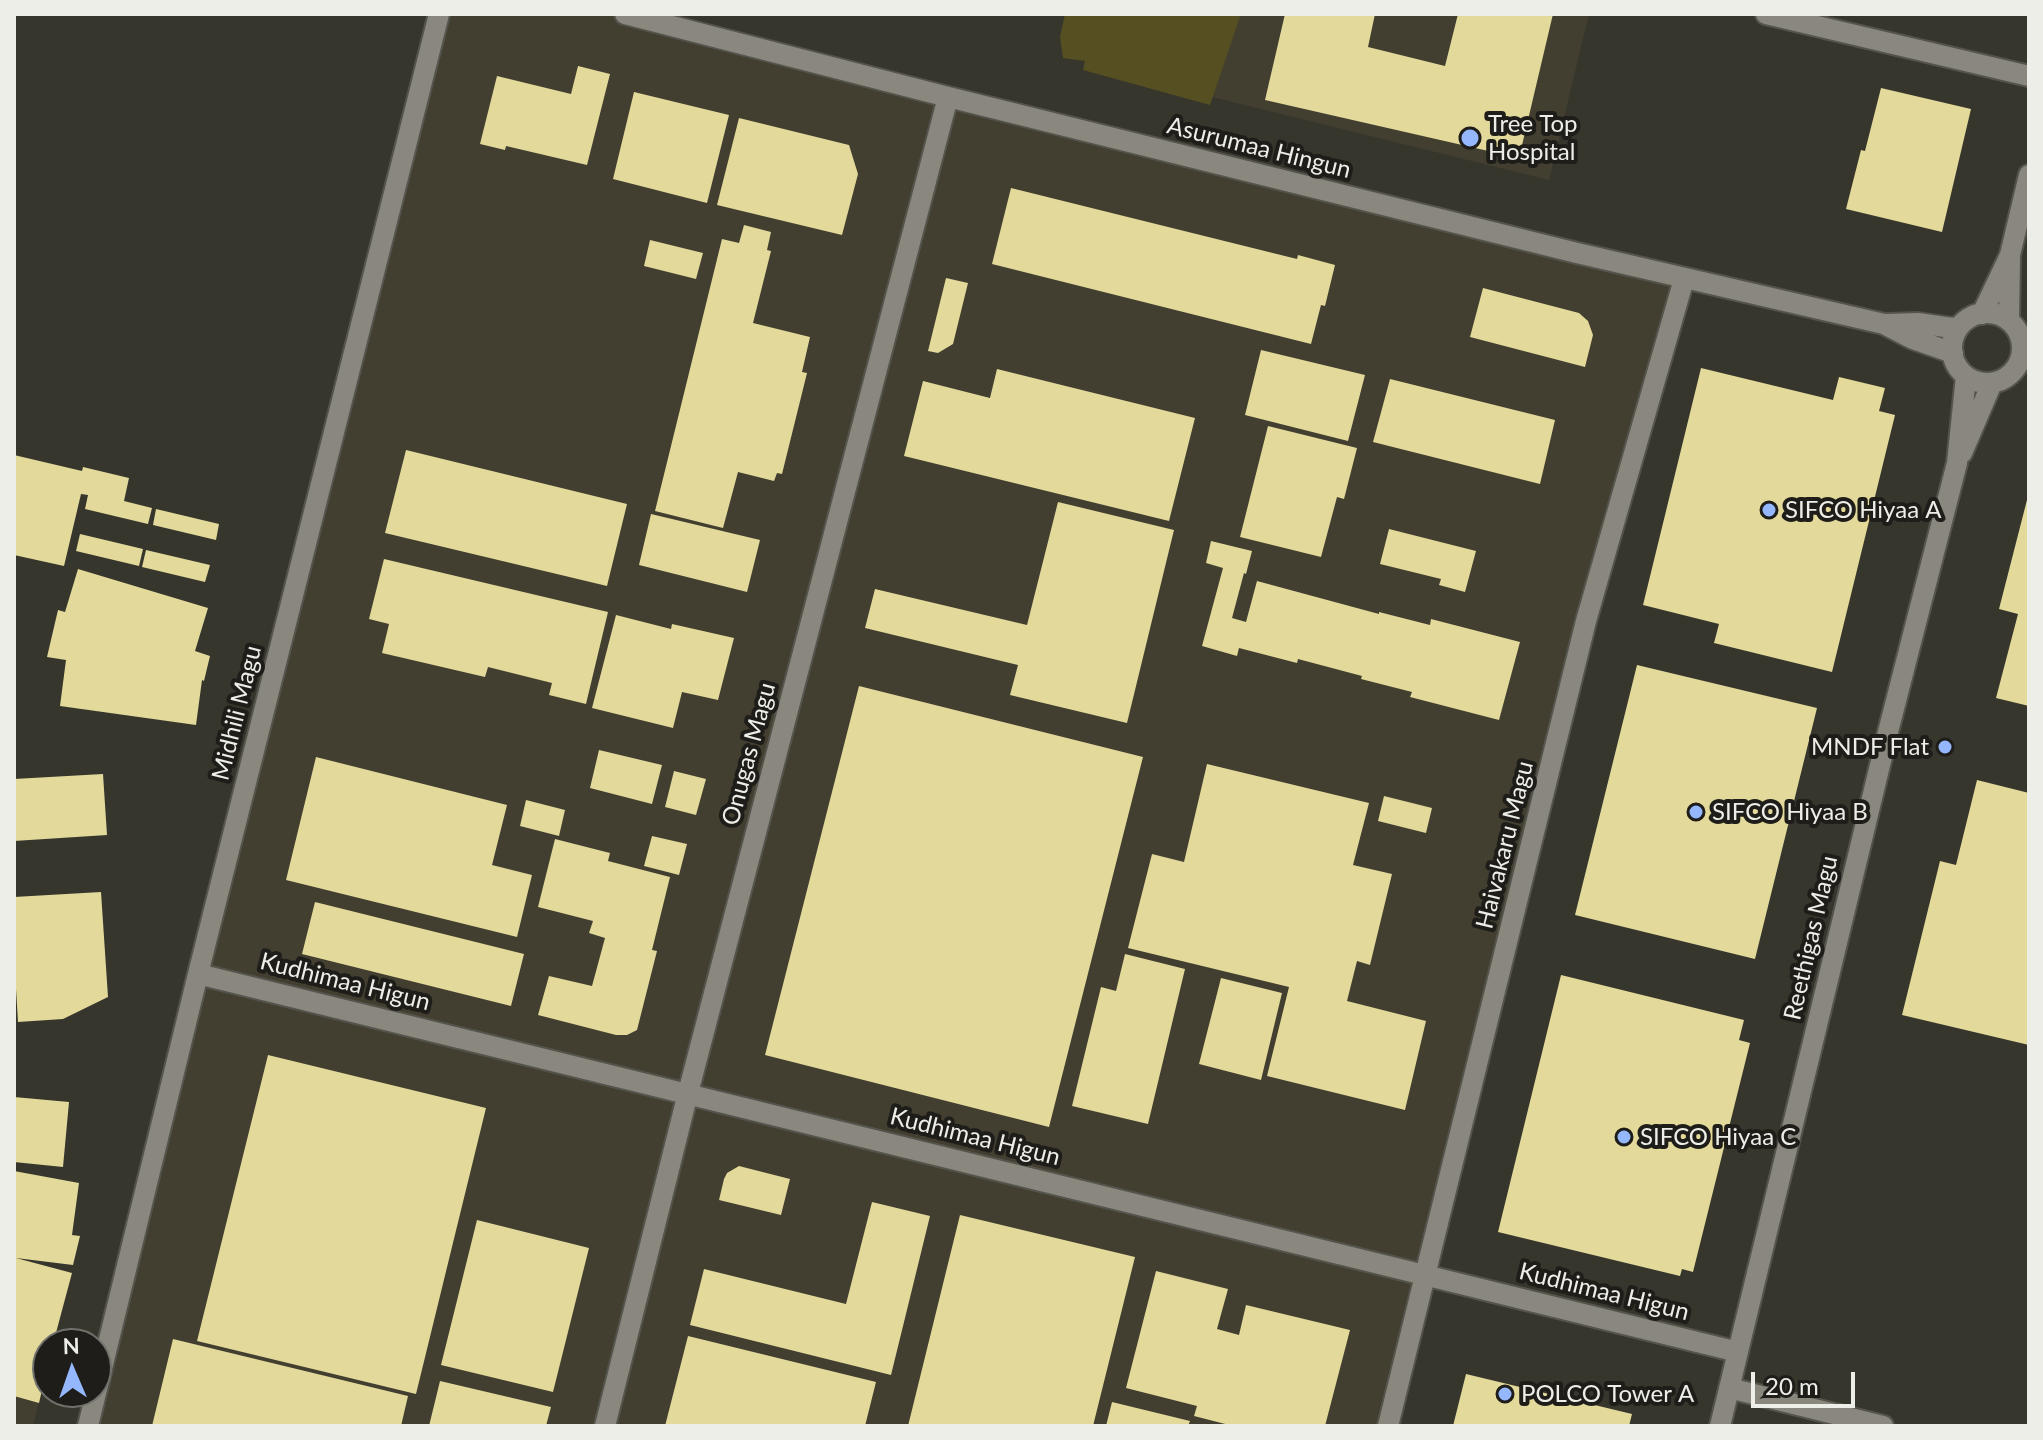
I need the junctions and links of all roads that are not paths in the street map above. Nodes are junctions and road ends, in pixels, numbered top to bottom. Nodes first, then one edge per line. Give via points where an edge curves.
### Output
1 (439, 14) edge
2 (625, 14) edge
3 (1766, 14) edge
4 (2029, 76) edge
5 (948, 97) junction
6 (2029, 175) edge
7 (2010, 255) junction
8 (1684, 279) junction
9 (1982, 314) junction
10 (2009, 320) junction
11 (1884, 324) junction
12 (1959, 327) junction
13 (2026, 346) edge
14 (1953, 353) junction
15 (2022, 371) edge
16 (1966, 376) junction
17 (1992, 383) junction
18 (1957, 463) junction
19 (198, 974) junction
20 (688, 1093) junction
21 (1425, 1274) junction
22 (1738, 1352) junction
23 (1729, 1388) junction
24 (88, 1426) edge
25 (605, 1426) edge
26 (1388, 1426) edge
27 (1720, 1426) edge
28 (1883, 1426) edge

1 - 19 street, Midhili Magu
2 - 5 street, Asurumaa Hingun
3 - 4 street
5 - 8 street, Asurumaa Hingun
5 - 20 street, Onugas Magu
6 - 7 street
7 - 9 street
7 - 10 street
8 - 11 street, Asurumaa Hingun
8 - 21 street, Haivakaru Magu via 1586,621
9 - 10 street
9 - 12 street
10 - 13 street
11 - 12 street, Asurumaa Hingun
11 - 14 street, Asurumaa Hingun
12 - 14 street
13 - 15 street
14 - 16 street
15 - 17 street
16 - 17 street
16 - 18 street, Reethigas Magu
17 - 18 street, Reethigas Magu
18 - 22 street, Reethigas Magu
19 - 20 street, Kudhimaa Higun
19 - 24 street, Midhili Magu
20 - 21 street, Kudhimaa Higun
20 - 25 street, Onugas Magu
21 - 22 street, Kudhimaa Higun
21 - 26 street, Haivakaru Magu
22 - 23 street, Reethigas Magu
23 - 27 street, Reethigas Magu
23 - 28 street

